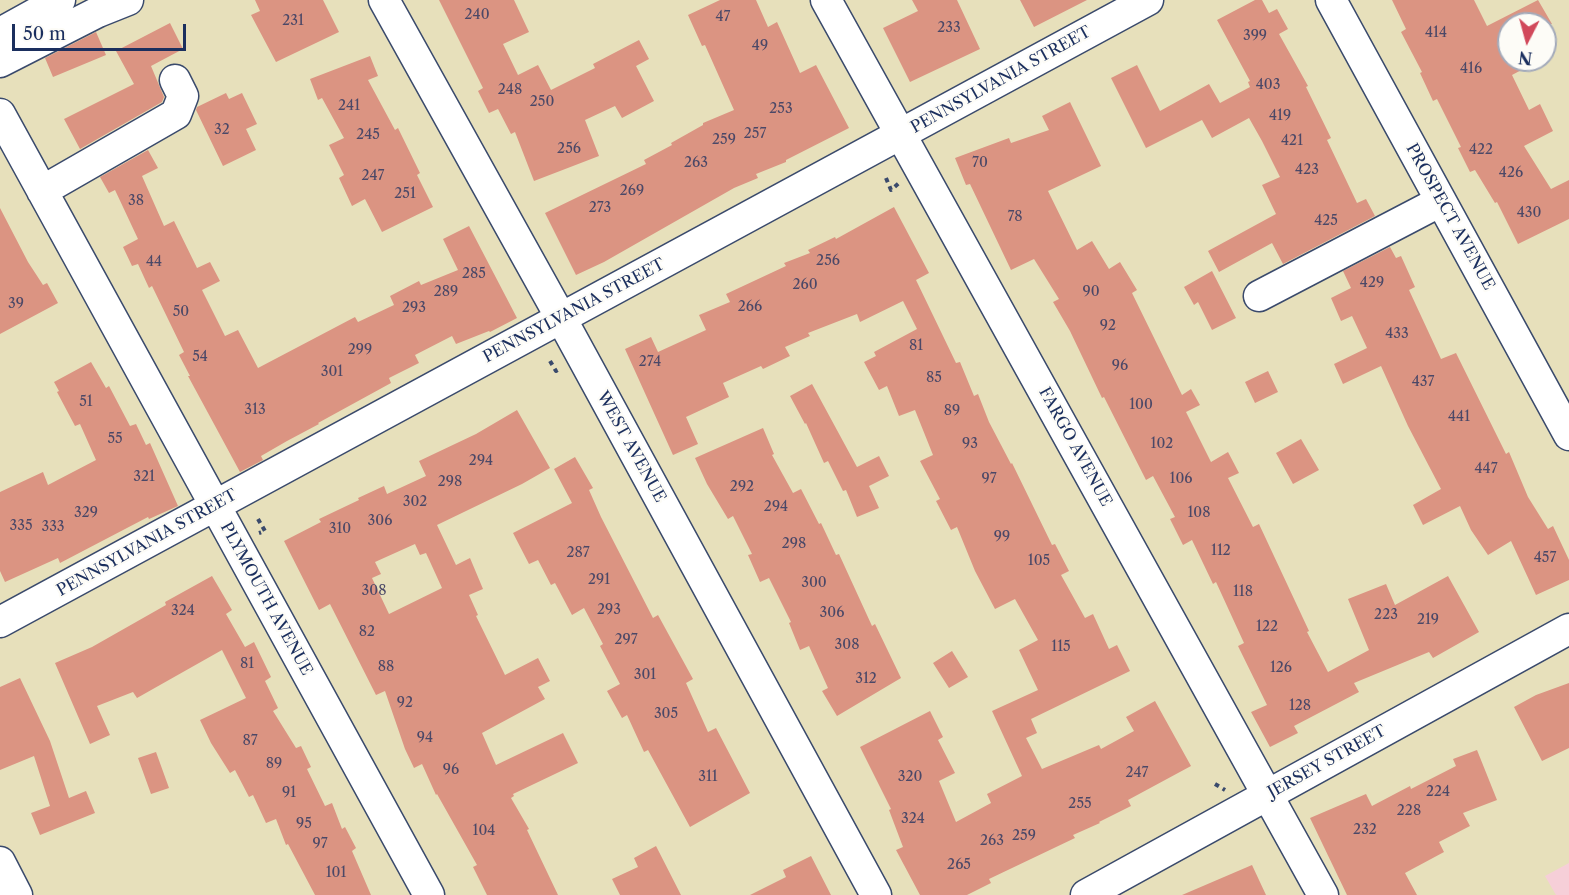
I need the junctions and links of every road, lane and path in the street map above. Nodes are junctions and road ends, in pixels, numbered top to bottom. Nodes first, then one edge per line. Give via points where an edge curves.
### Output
1 (60, 0) edge
2 (128, 0) edge
3 (384, 0) edge
4 (826, 0) edge
5 (1148, 0) edge
6 (1331, 0) edge
7 (0, 33) edge
8 (0, 62) edge
9 (175, 80) dead end
10 (0, 114) edge
11 (901, 134) junction
12 (886, 178) dead end
13 (899, 183) dead end
14 (42, 191) junction
15 (1441, 201) junction
16 (1259, 296) dead end
17 (561, 318) junction
18 (550, 361) dead end
19 (556, 371) dead end
20 (1569, 435) edge
21 (215, 506) junction
22 (258, 519) dead end
23 (265, 531) dead end
24 (0, 622) edge
25 (1569, 629) edge
26 (1215, 784) dead end
27 (1226, 791) dead end
28 (1268, 795) junction
29 (0, 862) edge
30 (1089, 894) edge
31 (17, 895) edge
32 (429, 895) edge
33 (876, 895) edge
34 (1323, 895) edge

1 - 7 street
2 - 8 street
3 - 17 street, WEST AVENUE
4 - 11 street, FARGO AVENUE
5 - 11 street, PENNSYLVANIA STREET
6 - 15 street, PROSPECT AVENUE
9 - 14 street via 183,96 176,114
10 - 14 street, PLYMOUTH AVENUE
11 - 17 street, PENNSYLVANIA STREET
11 - 28 street, FARGO AVENUE
12 - 13 path via 891,190
14 - 21 street, PLYMOUTH AVENUE
15 - 16 street
15 - 20 street, PROSPECT AVENUE
17 - 21 street, PENNSYLVANIA STREET
17 - 33 street, WEST AVENUE
18 - 19 path
21 - 24 street, PENNSYLVANIA STREET
21 - 32 street, PLYMOUTH AVENUE
22 - 23 path
25 - 28 street, JERSEY STREET
26 - 27 path
28 - 30 street, JERSEY STREET
28 - 34 street, FARGO AVENUE
29 - 31 street

